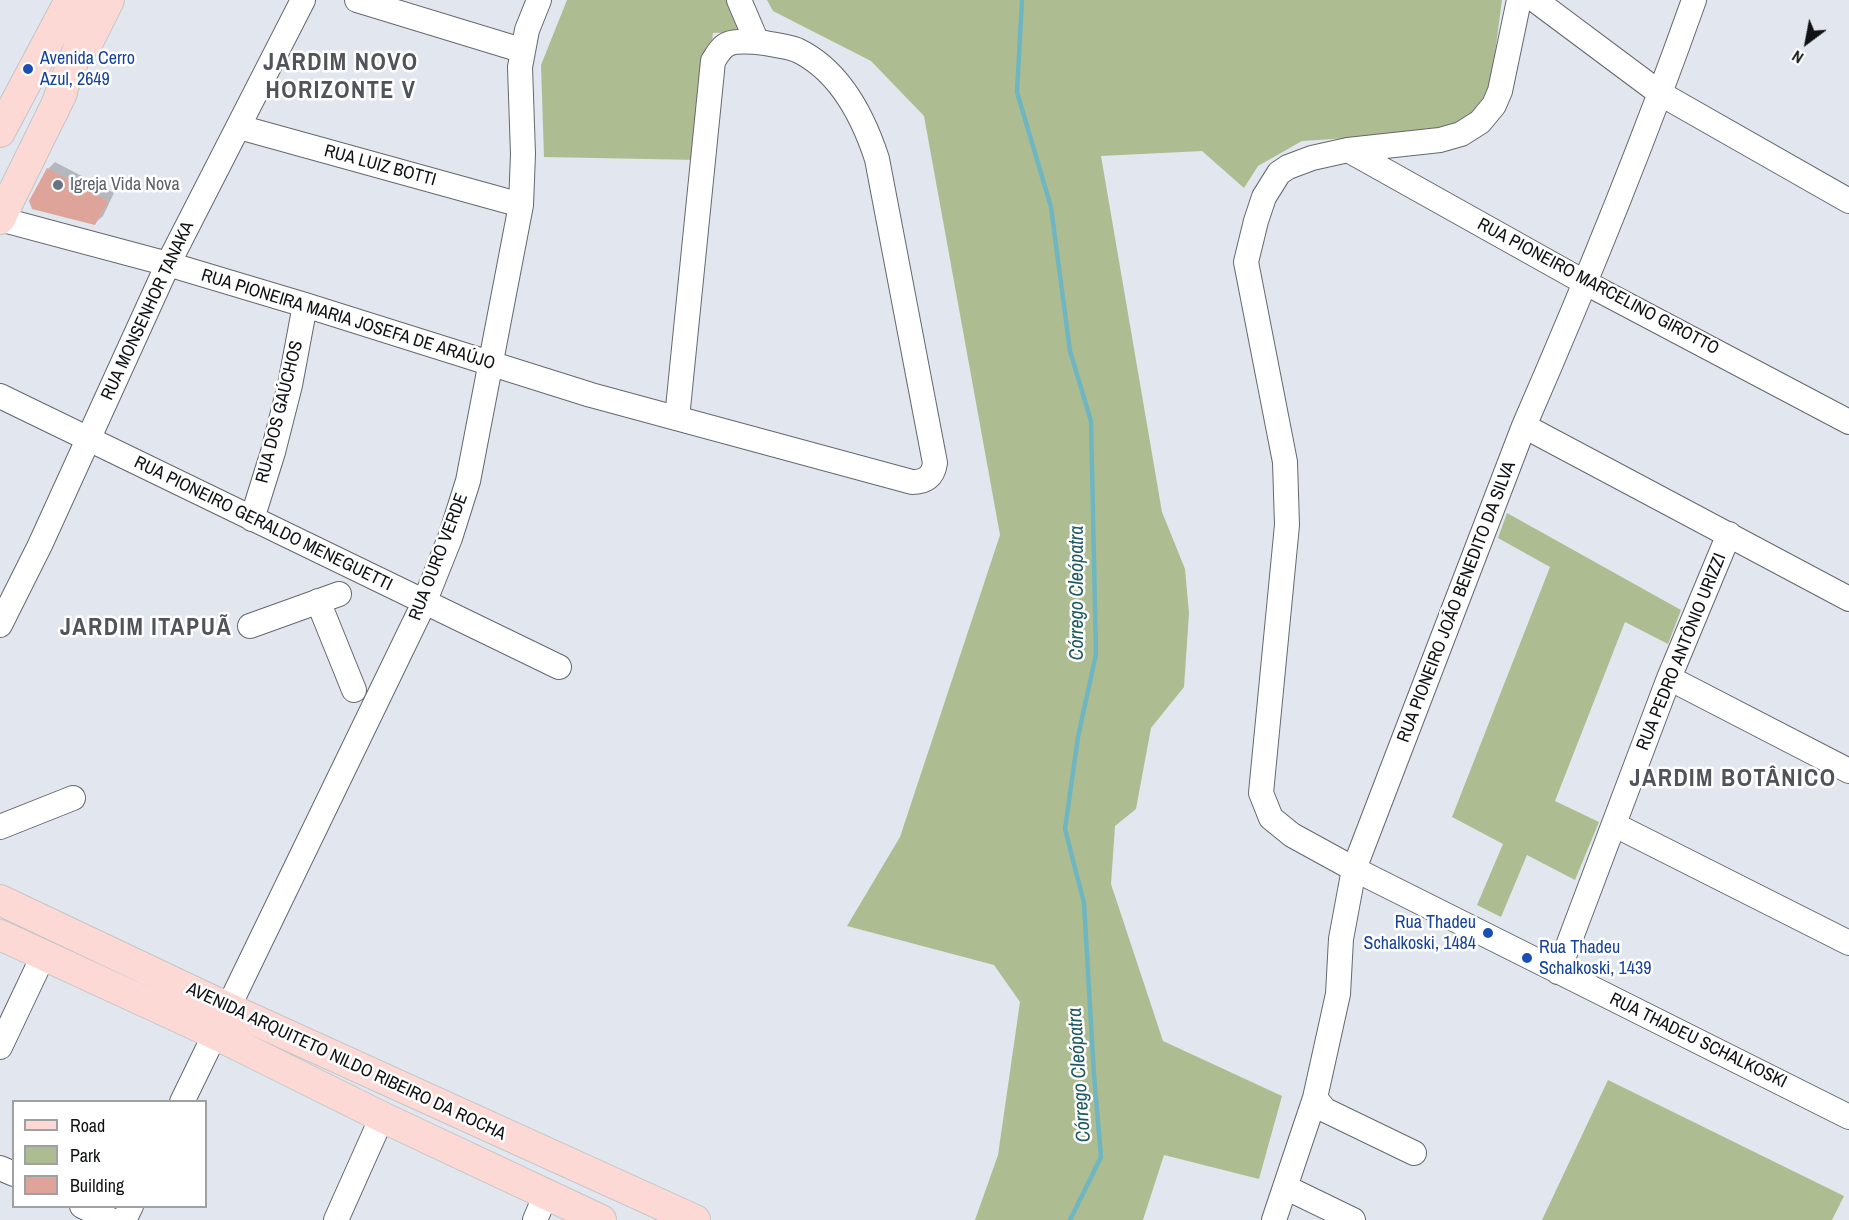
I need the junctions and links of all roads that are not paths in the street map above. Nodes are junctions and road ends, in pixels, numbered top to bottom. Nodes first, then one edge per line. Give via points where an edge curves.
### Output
1 (70, 0) edge
2 (109, 0) edge
3 (303, 0) edge
4 (357, 0) edge
5 (539, 0) edge
6 (740, 0) edge
7 (1519, 0) edge
8 (1535, 0) edge
9 (1694, 0) edge
10 (757, 42) junction
11 (522, 50) junction
12 (1661, 94) junction
13 (8, 95) edge
14 (54, 110) junction
15 (239, 127) junction
16 (0, 132) edge
17 (1348, 150) junction
18 (1849, 201) edge
19 (521, 205) junction
20 (0, 219) edge
21 (168, 264) junction
22 (1584, 282) junction
23 (305, 305) junction
24 (491, 363) junction
25 (0, 396) edge
26 (677, 418) junction
27 (1849, 422) edge
28 (1524, 426) junction
29 (88, 439) junction
30 (252, 519) junction
31 (1729, 534) junction
32 (1849, 599) edge
33 (424, 603) junction
34 (0, 625) edge
35 (250, 626) dead end
36 (559, 667) dead end
37 (1669, 678) junction
38 (354, 690) dead end
39 (1849, 771) edge
40 (73, 798) dead end
41 (1615, 825) junction
42 (0, 827) edge
43 (1354, 869) junction
44 (0, 900) edge
45 (0, 935) edge
46 (1849, 943) edge
47 (44, 954) junction
48 (1558, 972) junction
49 (221, 1021) junction
50 (0, 1047) edge
51 (1316, 1098) junction
52 (182, 1100) edge
53 (382, 1117) junction
54 (1849, 1117) edge
55 (1413, 1153) dead end
56 (1285, 1187) junction
57 (541, 1207) edge
58 (86, 1208) edge
59 (111, 1220) edge
60 (336, 1220) edge
61 (602, 1220) edge
62 (695, 1220) edge
63 (1274, 1220) edge
64 (1353, 1220) edge

1 - 13 main road
1 - 14 main road via 85,10 88,24
2 - 14 main road
3 - 15 street, RUA MONSENHOR TANAKA
4 - 11 street
5 - 11 street, RUA OURO VERDE
6 - 10 street
7 - 17 street, RUA THADEU SCHALKOSKI via 1500,91 1480,122 1461,134 1440,140
8 - 12 street
9 - 12 street, RUA PIONEIRO JOÃO BENEDITO DA SILVA
10 - 26 street via 729,43 713,61
10 - 26 street, RUA PIONEIRA MARIA JOSEFA DE ARAÚJO via 794,49 815,60 844,91 868,130 877,159 934,470 922,482 912,482
11 - 19 street, RUA OURO VERDE
12 - 18 street
12 - 22 street, RUA PIONEIRO JOÃO BENEDITO DA SILVA
13 - 16 main road
14 - 20 main road
15 - 19 street, RUA LUIZ BOTTI
15 - 21 street, RUA MONSENHOR TANAKA
17 - 22 street, RUA PIONEIRO MARCELINO GIROTTO
17 - 43 street, RUA THADEU SCHALKOSKI via 1312,158 1279,173 1264,197 1246,262 1285,462 1287,525 1261,793 1270,818 1292,835
19 - 24 street, RUA OURO VERDE
20 - 21 street, RUA PIONEIRA MARIA JOSEFA DE ARAÚJO
21 - 23 street, RUA PIONEIRA MARIA JOSEFA DE ARAÚJO
21 - 29 street, RUA MONSENHOR TANAKA
22 - 27 street, RUA PIONEIRO MARCELINO GIROTTO
22 - 28 street, RUA PIONEIRO JOÃO BENEDITO DA SILVA
23 - 24 street, RUA PIONEIRA MARIA JOSEFA DE ARAÚJO
23 - 30 street, RUA DOS GAÚCHOS via 290,385
24 - 26 street, RUA PIONEIRA MARIA JOSEFA DE ARAÚJO
24 - 33 street, RUA OURO VERDE via 468,481
25 - 29 street, RUA PIONEIRO GERALDO MENEGUETTI
28 - 31 street
28 - 43 street, RUA PIONEIRO JOÃO BENEDITO DA SILVA
29 - 30 street, RUA PIONEIRO GERALDO MENEGUETTI
29 - 34 street, RUA MONSENHOR TANAKA
30 - 33 street, RUA PIONEIRO GERALDO MENEGUETTI
31 - 32 street
31 - 37 street, RUA PEDRO ANTÔNIO URIZZI
33 - 36 street, RUA PIONEIRO GERALDO MENEGUETTI
33 - 49 street, RUA OURO VERDE
35 - 38 street via 328,597
37 - 39 street
37 - 41 street, RUA PEDRO ANTÔNIO URIZZI
40 - 42 street
41 - 46 street
41 - 48 street, RUA PEDRO ANTÔNIO URIZZI
43 - 48 street, RUA THADEU SCHALKOSKI
43 - 51 street, RUA PIONEIRO JOÃO BENEDITO DA SILVA via 1341,939 1338,994
44 - 49 main road, AVENIDA ARQUITETO NILDO RIBEIRO DA ROCHA
45 - 47 main road, AVENIDA ARQUITETO NILDO RIBEIRO DA ROCHA
47 - 49 main road, AVENIDA ARQUITETO NILDO RIBEIRO DA ROCHA
47 - 50 street
48 - 54 street, RUA THADEU SCHALKOSKI
49 - 52 street, RUA OURO VERDE
49 - 53 main road, AVENIDA ARQUITETO NILDO RIBEIRO DA ROCHA
49 - 62 main road, AVENIDA ARQUITETO NILDO RIBEIRO DA ROCHA
51 - 55 street via 1325,1110
51 - 56 street, RUA PIONEIRO JOÃO BENEDITO DA SILVA
53 - 57 main road, AVENIDA ARQUITETO NILDO RIBEIRO DA ROCHA
53 - 60 street
56 - 63 street, RUA PIONEIRO JOÃO BENEDITO DA SILVA
56 - 64 street
57 - 61 main road, AVENIDA ARQUITETO NILDO RIBEIRO DA ROCHA
58 - 59 street

